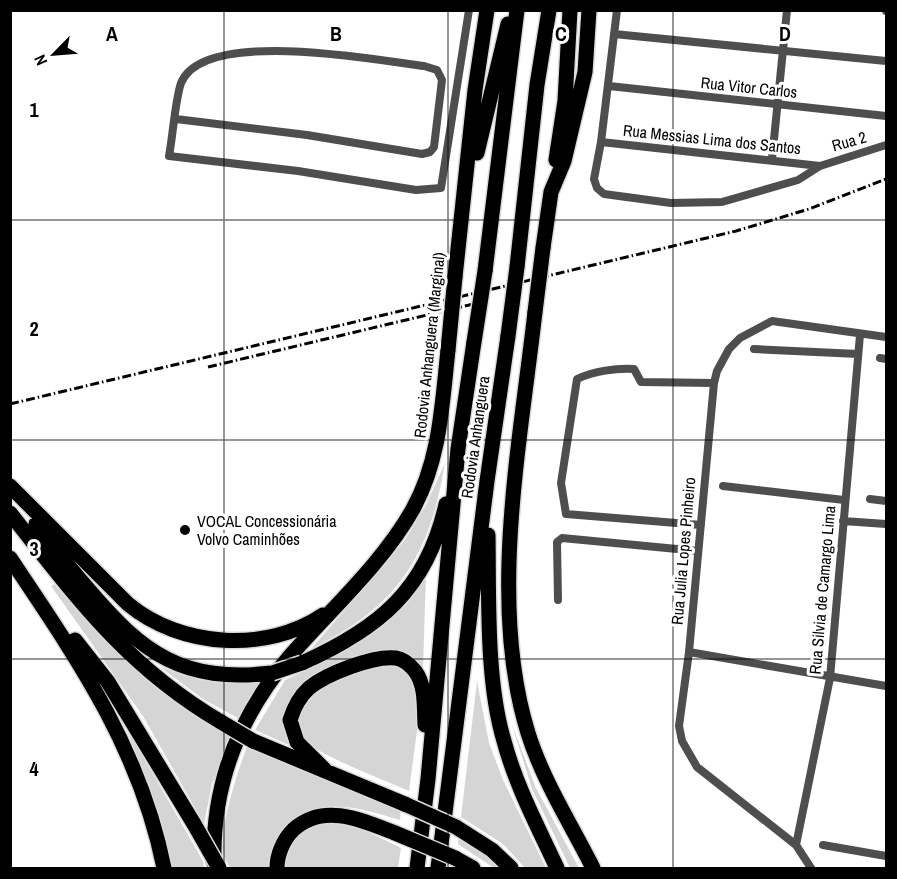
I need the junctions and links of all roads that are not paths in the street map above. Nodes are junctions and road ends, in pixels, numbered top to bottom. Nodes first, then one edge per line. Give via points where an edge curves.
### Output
1 (469, 10) edge
2 (487, 10) edge
3 (512, 10) edge
4 (517, 10) edge
5 (549, 10) edge
6 (570, 10) edge
7 (589, 10) edge
8 (617, 10) edge
9 (788, 10) edge
10 (614, 34) junction
11 (784, 52) junction
12 (886, 61) edge
13 (609, 86) junction
14 (778, 105) junction
15 (886, 116) edge
16 (176, 119) junction
17 (602, 142) junction
18 (886, 145) edge
19 (772, 159) junction
20 (820, 166) junction
21 (551, 192) junction
22 (461, 226) junction
23 (860, 335) junction
24 (886, 337) edge
25 (754, 349) dead end
26 (858, 354) junction
27 (714, 383) junction
28 (458, 449) junction
29 (487, 481) junction
30 (723, 486) dead end
31 (10, 487) edge
32 (870, 499) dead end
33 (844, 500) junction
34 (886, 501) edge
35 (10, 513) edge
36 (843, 521) junction
37 (886, 524) edge
38 (701, 525) junction
39 (698, 551) junction
40 (10, 558) edge
41 (558, 600) dead end
42 (338, 605) junction
43 (689, 652) junction
44 (830, 678) junction
45 (886, 686) edge
46 (325, 770) junction
47 (428, 779) junction
48 (449, 830) junction
49 (796, 845) junction
50 (824, 845) dead end
51 (886, 856) edge
52 (451, 863) edge
53 (164, 868) edge
54 (214, 868) edge
55 (219, 868) edge
56 (277, 868) edge
57 (417, 868) edge
58 (438, 868) edge
59 (473, 868) edge
60 (510, 868) edge
61 (557, 868) edge
62 (593, 868) edge
63 (810, 868) edge

1 - 16 street via 441,188 416,190 169,156
2 - 22 highway, Rodovia Anhanguera (Marginal)
3 - 22 highway
4 - 28 highway, Rodovia Anhanguera, bridge
5 - 29 highway, Rodovia Anhanguera, bridge
6 - 21 highway via 565,101
7 - 21 highway via 585,72 577,111
8 - 10 street
9 - 11 street
10 - 11 street
10 - 13 street
11 - 12 street
11 - 14 street
13 - 14 street, Rua Vitor Carlos
13 - 17 street
14 - 15 street, Rua Vitor Carlos
14 - 19 street
16 - 16 street via 422,154 434,147 442,80 437,70 424,66 297,51 226,53 192,69 182,82
17 - 19 street, Rua Messias Lima dos Santos
17 - 20 street via 594,179 597,188 604,194 671,203 722,201 798,180
18 - 20 street, Rua 2
19 - 20 street, Rua Messias Lima dos Santos
21 - 62 highway, bridge via 516,485 507,604 513,674 529,735 552,790
22 - 42 highway, Rodovia Anhanguera (Marginal), bridge via 438,437 430,468 413,509
23 - 24 street, Rua Julia Lopes Pinheiro
23 - 26 street, Rua Silvia de Camargo Lima
23 - 27 street, Rua Julia Lopes Pinheiro via 772,321 729,349
25 - 26 street
26 - 33 street, Rua Silvia de Camargo Lima
27 - 38 street, Rua Julia Lopes Pinheiro
27 - 38 street via 641,382 634,369 578,379 561,483 566,514
28 - 31 highway, bridge via 438,533 405,594 369,628 302,663 251,675 209,672 167,659 140,644 78,577
28 - 47 highway, Rodovia Anhanguera
29 - 48 highway, Rodovia Anhanguera
29 - 61 highway via 490,646 500,725 522,795
30 - 33 street
31 - 42 highway via 128,604 145,618 167,627 213,639 270,637 296,629
32 - 34 street
33 - 36 street, Rua Silvia de Camargo Lima
35 - 46 highway, bridge via 96,620 146,670 184,701 253,741
36 - 37 street
36 - 44 street, Rua Silvia de Camargo Lima
38 - 39 street, Rua Julia Lopes Pinheiro
39 - 41 street via 562,538 557,542
39 - 43 street, Rua Julia Lopes Pinheiro
40 - 53 highway via 108,711 142,788
40 - 55 highway, bridge via 108,682
42 - 54 highway, Rodovia Anhanguera (Marginal) via 273,677 233,746 215,811
43 - 44 street
43 - 49 street, Rua Julia Lopes Pinheiro via 679,726 685,751 696,767
44 - 45 street
44 - 49 street, Rua Silvia de Camargo Lima
46 - 47 highway via 297,742 292,731 290,720 301,696 311,686 355,665 397,658 414,670 422,682
46 - 48 highway, bridge via 407,805
47 - 57 highway, Rodovia Anhanguera
48 - 52 highway
48 - 58 highway, Rodovia Anhanguera
48 - 60 highway via 492,850
49 - 63 street, Rua Julia Lopes Pinheiro
50 - 51 street
52 - 56 highway, bridge via 395,833 350,817 325,815 297,827 286,837
52 - 59 highway

